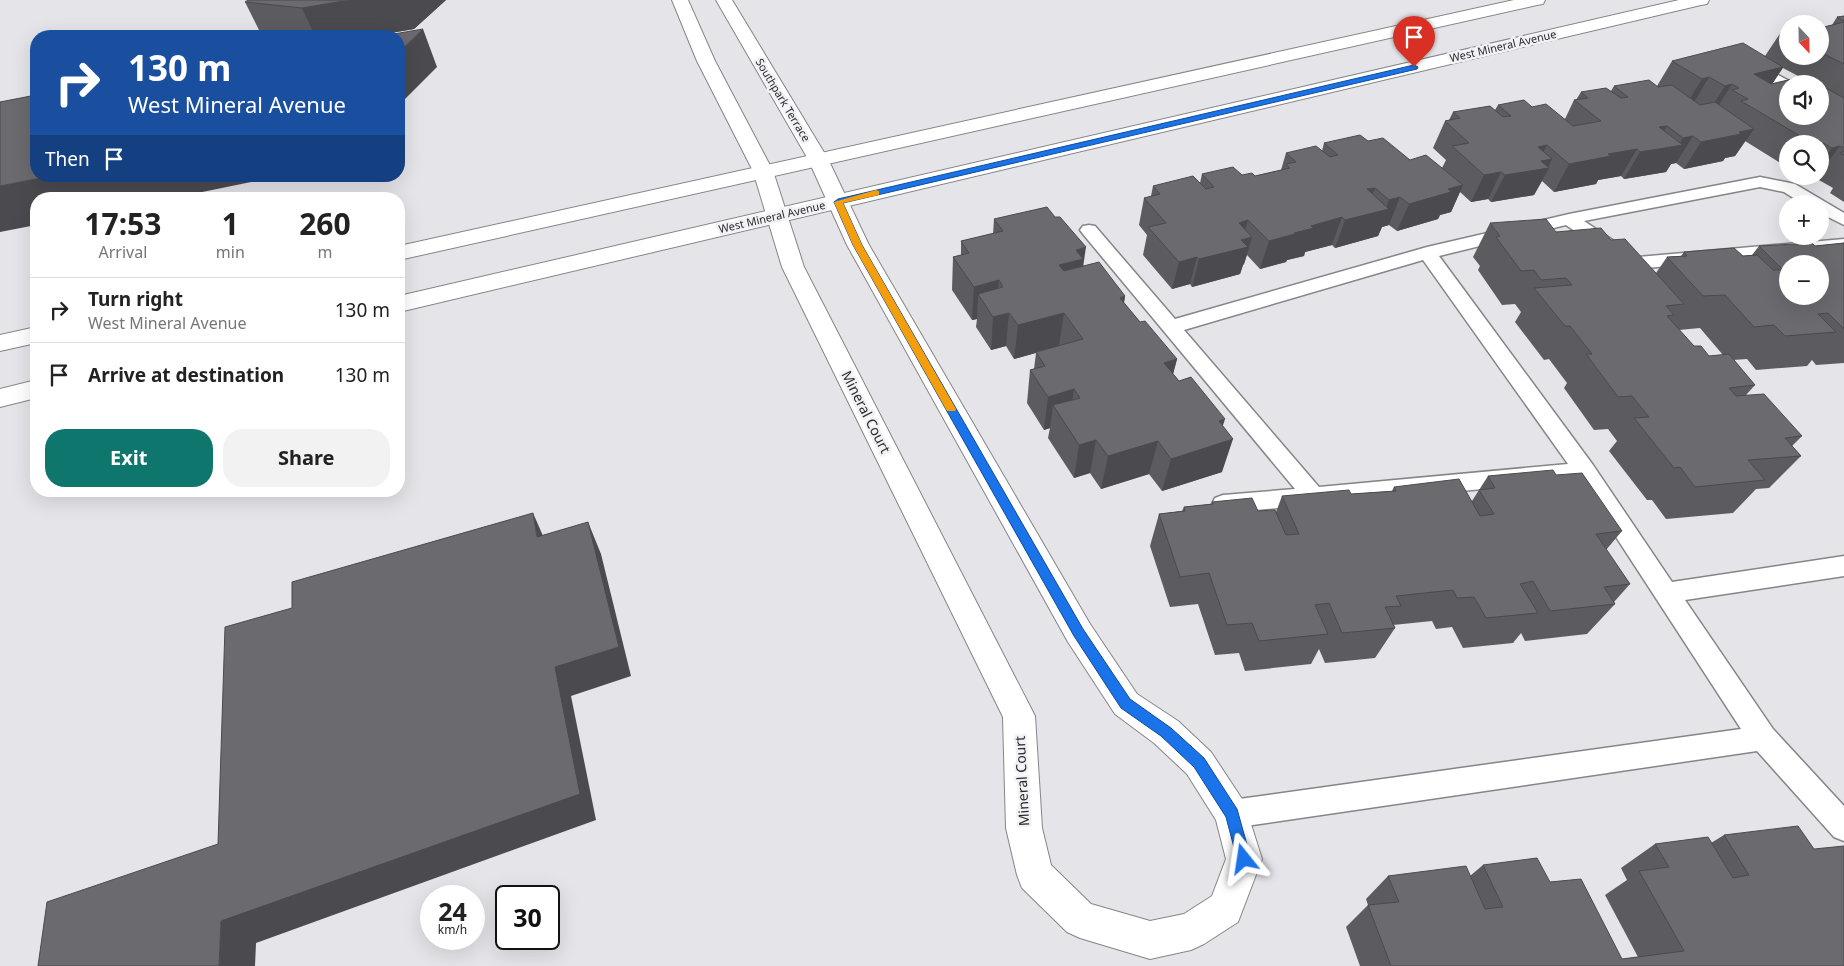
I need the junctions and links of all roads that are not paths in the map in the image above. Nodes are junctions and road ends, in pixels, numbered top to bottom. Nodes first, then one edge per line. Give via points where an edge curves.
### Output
1 (680, 0) edge
2 (724, 0) edge
3 (1538, 0) edge
4 (1701, 0) edge
5 (1761, 70) edge
6 (1779, 80) edge
7 (818, 159) junction
8 (763, 171) junction
9 (1801, 195) edge
10 (838, 202) junction
11 (1829, 211) edge
12 (777, 216) junction
13 (1569, 219) junction
14 (1844, 220) edge
15 (1088, 230) dead end
16 (1844, 245) edge
17 (405, 252) edge
18 (1427, 254) junction
19 (405, 303) edge
20 (1171, 327) junction
21 (30, 336) edge
22 (0, 343) edge
23 (30, 390) edge
24 (0, 398) edge
25 (1585, 471) junction
26 (1314, 496) junction
27 (1206, 505) edge
28 (1844, 566) edge
29 (1666, 593) junction
30 (1763, 738) junction
31 (1232, 814) junction
32 (1844, 827) edge

1 - 8 main road via 706,61
2 - 7 main road, Southpark Terrace
3 - 7 main road
4 - 10 main road, West Mineral Avenue
5 - 6 lane
7 - 8 main road
7 - 10 main road, Southpark Terrace
8 - 12 main road, Mineral Court
8 - 17 main road
9 - 13 lane via 1789,188 1760,182
10 - 12 main road, West Mineral Avenue
10 - 31 main road, Mineral Court via 858,245 1079,633 1126,704 1166,732 1199,763
11 - 14 lane
12 - 19 main road, West Mineral Avenue
12 - 31 main road, Mineral Court via 793,267 1019,716 1024,828 1035,875 1080,919 1150,940 1190,931 1225,909 1244,859
13 - 16 lane via 1634,263
13 - 18 lane
15 - 20 lane
18 - 20 lane
18 - 25 lane
20 - 26 lane
21 - 22 main road
23 - 24 main road
25 - 26 lane
25 - 29 lane
26 - 27 lane
28 - 29 lane
29 - 30 lane
30 - 31 lane
30 - 32 lane

